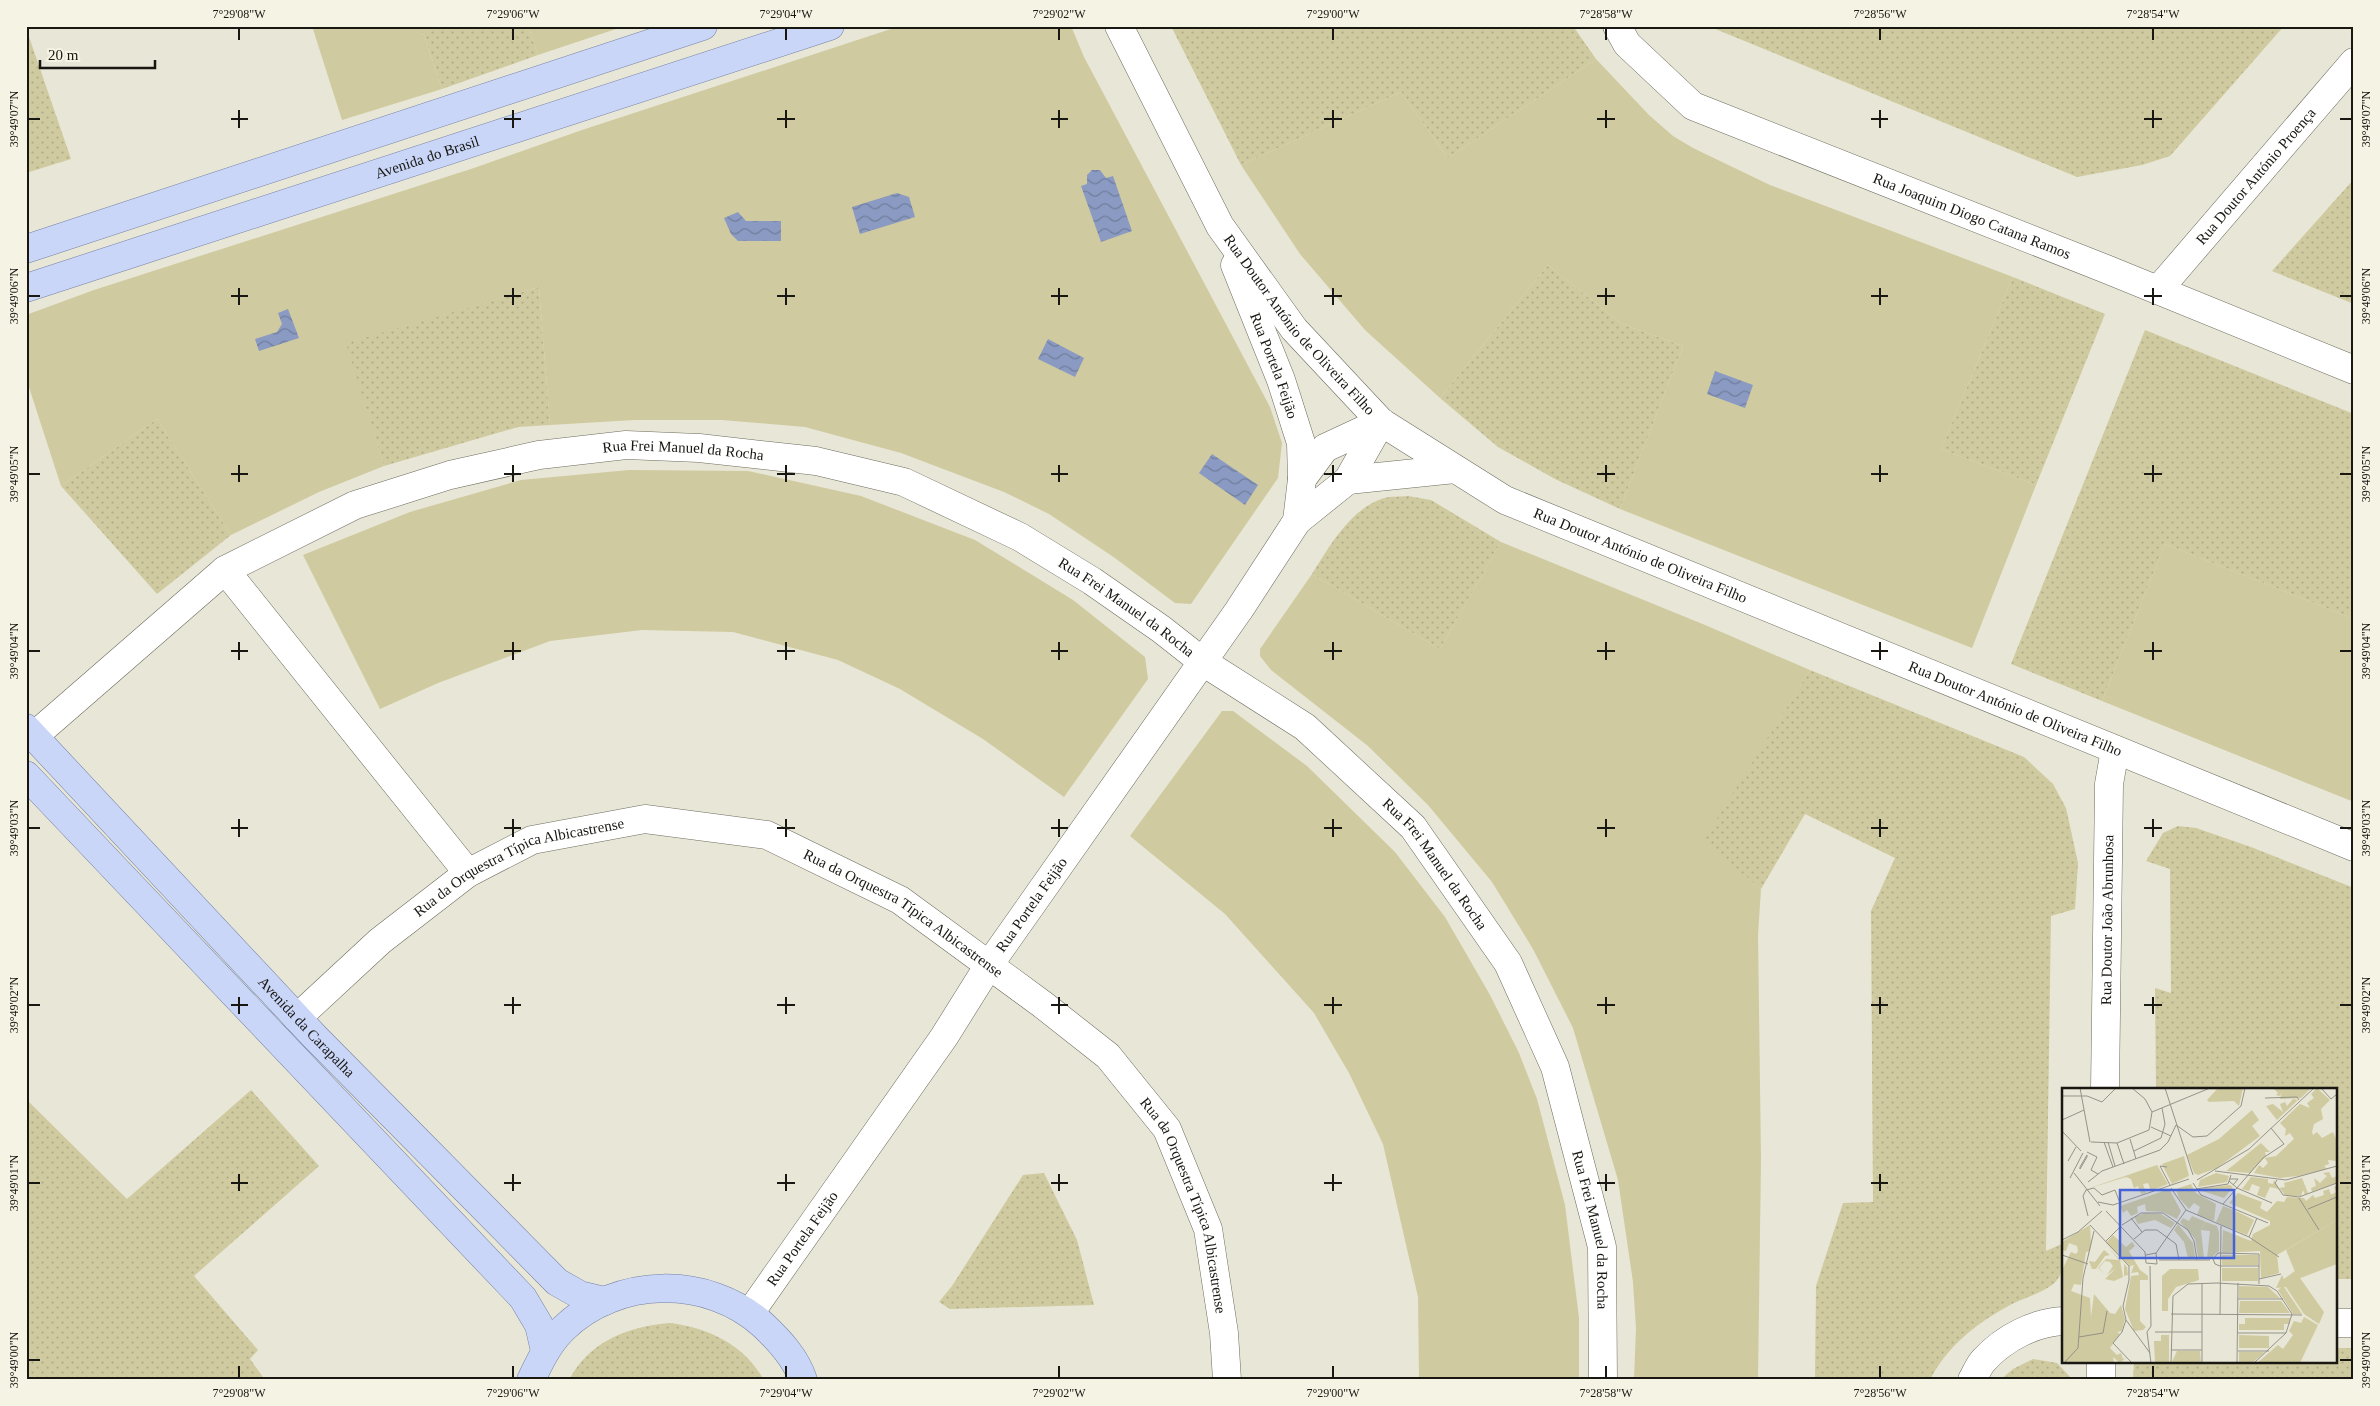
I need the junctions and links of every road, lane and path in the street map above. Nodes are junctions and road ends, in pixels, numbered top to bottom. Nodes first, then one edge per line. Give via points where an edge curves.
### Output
1 (703, 26) edge
2 (830, 26) edge
3 (1119, 26) edge
4 (1617, 26) edge
5 (2354, 62) edge
6 (1220, 226) junction
7 (26, 248) edge
8 (26, 288) edge
9 (2158, 290) junction
10 (2354, 370) edge
11 (1381, 422) junction
12 (1455, 469) junction
13 (1302, 479) junction
14 (1348, 480) junction
15 (1297, 521) junction
16 (225, 570) junction
17 (1202, 662) junction
18 (30, 732) edge
19 (2115, 750) junction
20 (26, 775) edge
21 (2354, 847) edge
22 (468, 873) junction
23 (989, 965) junction
24 (297, 1018) junction
25 (2105, 1088) edge
26 (605, 1301) junction
27 (750, 1313) junction
28 (2062, 1321) edge
29 (2338, 1323) edge
30 (2354, 1323) edge
31 (545, 1351) junction
32 (2101, 1364) edge
33 (531, 1380) edge
34 (802, 1380) edge
35 (1227, 1380) edge
36 (1603, 1380) edge
37 (1972, 1380) edge
38 (2101, 1380) edge

1 - 7 main road
2 - 8 main road, Avenida do Brasil
3 - 6 street, Rua Doutor António de Oliveira Filho
4 - 9 street, Rua Joaquim Diogo Catana Ramos via 1627,44 1693,106
5 - 9 street, Rua Doutor António Proença
6 - 11 street, Rua Doutor António de Oliveira Filho via 1294,329
6 - 13 street, Rua Portela Feijão via 1281,380 1301,443
9 - 10 street, Rua Joaquim Diogo Catana Ramos
11 - 12 street, Rua Doutor António de Oliveira Filho
11 - 13 street, Rua Portela Feijão via 1325,448
11 - 14 street, Rua Portela Feijão
12 - 14 street
12 - 19 street, Rua Doutor António de Oliveira Filho via 1505,500
13 - 15 street, Rua Portela Feijão
14 - 15 street, Rua Portela Feijão
15 - 17 street, Rua Portela Feijão
16 - 17 street, Rua Frei Manuel da Rocha via 355,505 450,475 539,455 626,445 708,449 816,461 904,482 1020,536 1092,580
16 - 18 street, Rua Frei Manuel da Rocha
16 - 22 street
17 - 23 street, Rua Portela Feijão
17 - 36 street, Rua Frei Manuel da Rocha via 1305,727 1413,827 1508,963 1555,1067 1602,1247
18 - 24 main road, Avenida da Carapalha
19 - 21 street, Rua Doutor António de Oliveira Filho
19 - 25 street, Rua Doutor João Abrunhosa via 2109,784
20 - 31 main road via 524,1298 539,1325
22 - 23 street, Rua da Orquestra Típica Albicastrense via 532,840 646,819 767,835 900,900
22 - 24 street, Rua da Orquestra Típica Albicastrense via 380,941
23 - 27 street, Rua Portela Feijão via 944,1038
23 - 35 street, Rua da Orquestra Típica Albicastrense via 1108,1056 1167,1129 1208,1229 1224,1333
24 - 26 main road, Avenida da Carapalha via 557,1282 580,1295
26 - 27 main road via 626,1293 669,1287 711,1294
26 - 31 main road via 564,1328
27 - 34 main road via 779,1339
28 - 37 street via 2053,1321 2010,1337 1983,1360
29 - 30 street
31 - 33 main road
32 - 38 street

